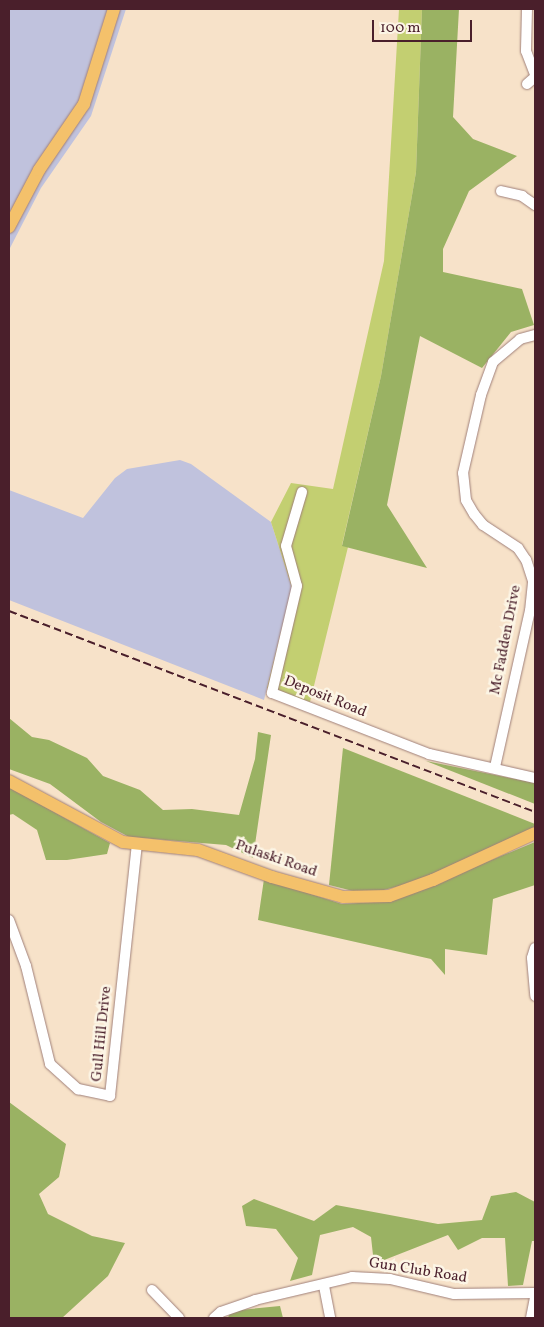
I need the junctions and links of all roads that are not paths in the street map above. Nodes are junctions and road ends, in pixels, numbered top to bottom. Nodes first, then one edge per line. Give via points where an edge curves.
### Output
1 (114, 9) edge
2 (527, 9) edge
3 (532, 79) edge
4 (501, 191) dead end
5 (535, 205) edge
6 (9, 226) edge
7 (535, 335) edge
8 (302, 492) dead end
9 (533, 612) edge
10 (495, 767) junction
11 (535, 778) edge
12 (9, 781) edge
13 (535, 833) edge
14 (137, 845) junction
15 (9, 920) edge
16 (535, 948) edge
17 (535, 990) edge
18 (535, 996) edge
19 (324, 1286) junction
20 (152, 1290) dead end
21 (535, 1293) edge
22 (535, 1298) edge
23 (179, 1318) edge
24 (214, 1318) edge
25 (330, 1318) edge
26 (531, 1318) edge

1 - 6 main road via 84,104 39,170
2 - 3 street via 526,51
4 - 5 street via 522,196
7 - 9 street, Mc Fadden Drive via 520,339 493,362 481,395 463,473 466,500 474,514 483,525 518,548 526,560 533,581
8 - 10 street, Deposit Road via 286,546 297,586 272,693 429,754
9 - 10 street, Mc Fadden Drive
10 - 11 street, Deposit Road via 498,772
12 - 14 main road, Pulaski Road via 107,836
13 - 14 main road, Pulaski Road via 433,880 389,896 343,897 272,877 198,850
14 - 15 street, Gull Hill Drive via 110,1096 78,1089 50,1064 26,966
16 - 17 street via 532,958
17 - 18 street
19 - 21 street, Gun Club Road via 352,1277 368,1277 454,1294
19 - 24 street, Gun Club Road via 255,1300 221,1312
19 - 25 street
20 - 23 street
22 - 26 street

